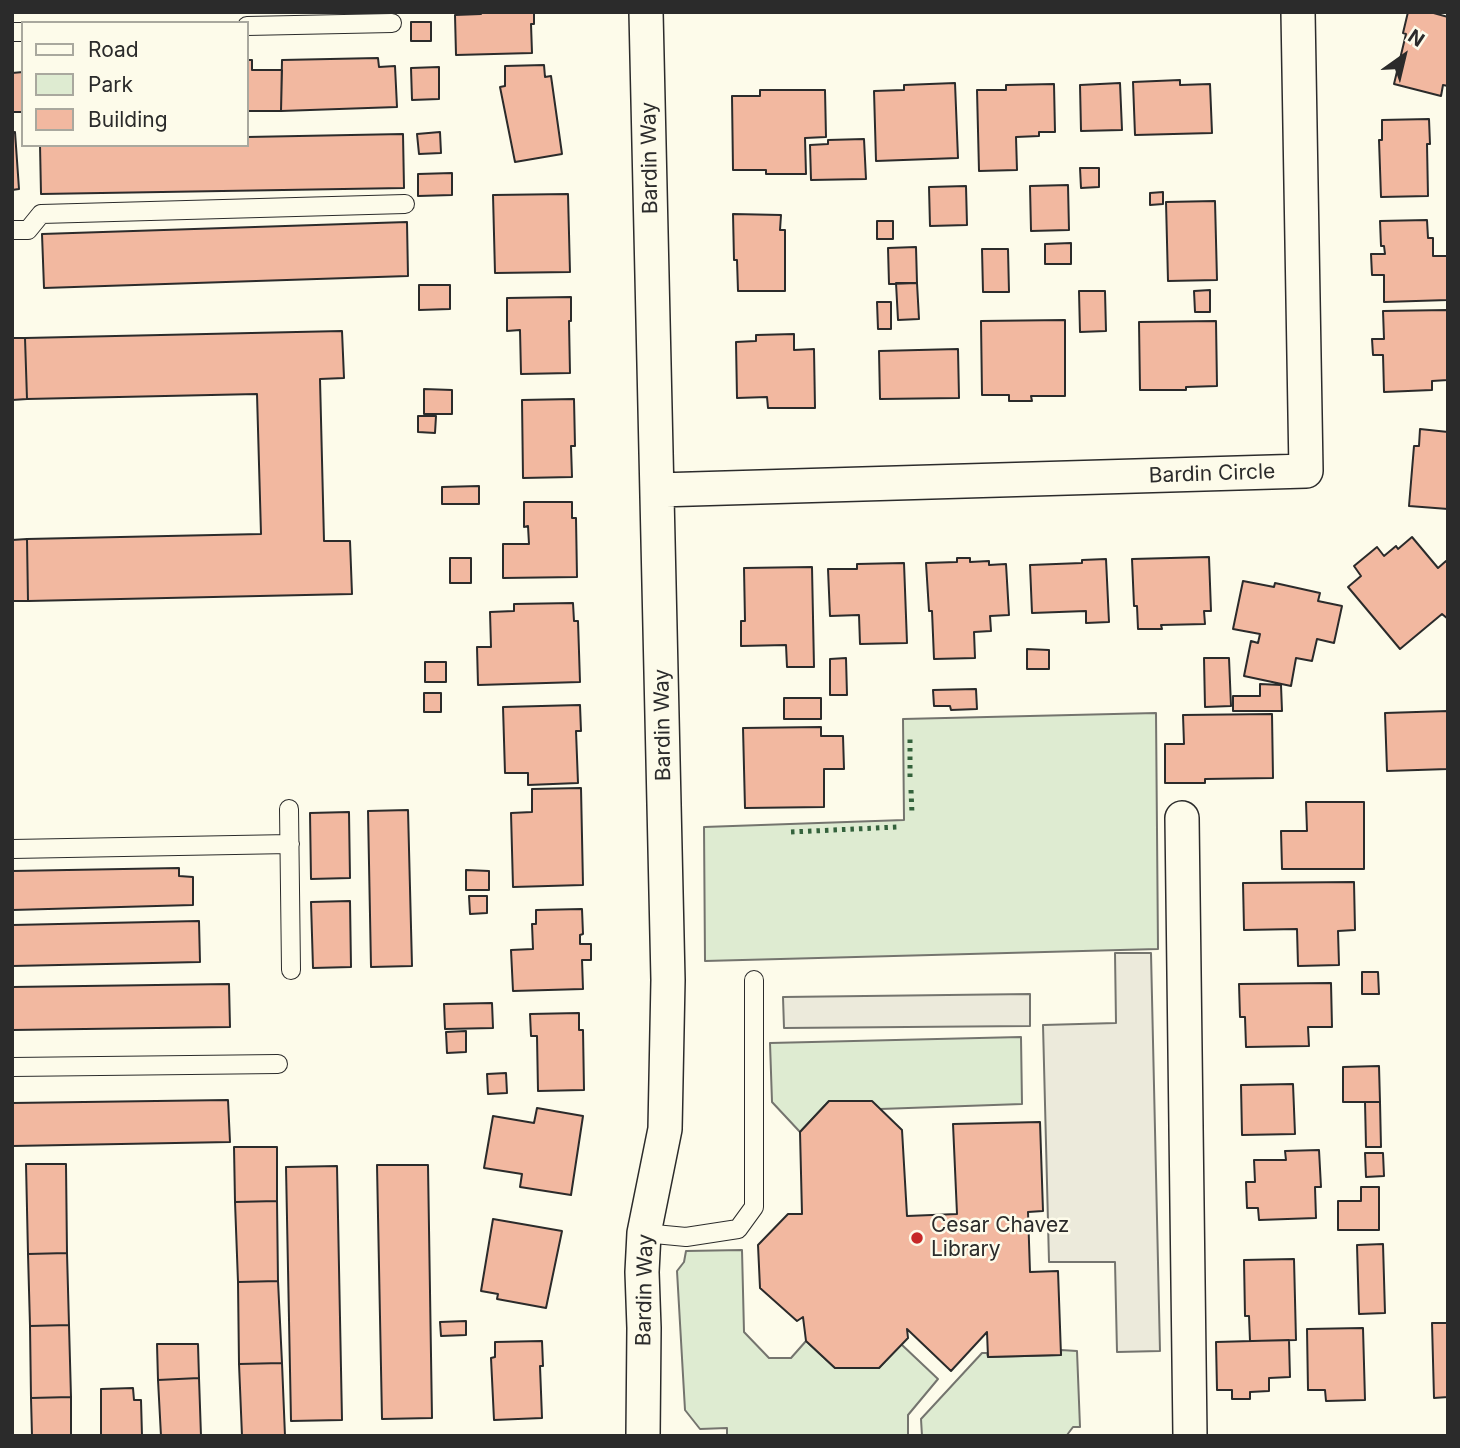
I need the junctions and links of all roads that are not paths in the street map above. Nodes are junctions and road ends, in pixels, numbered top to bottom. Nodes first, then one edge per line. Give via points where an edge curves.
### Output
1 (646, 12) edge
2 (1298, 12) edge
3 (392, 23) dead end
4 (248, 26) edge
5 (405, 204) dead end
6 (12, 230) edge
7 (658, 490) junction
8 (289, 809) dead end
9 (1182, 818) dead end
10 (290, 844) junction
11 (12, 849) edge
12 (291, 970) dead end
13 (754, 980) dead end
14 (278, 1063) dead end
15 (12, 1067) edge
16 (644, 1233) junction
17 (642, 1436) edge
18 (1191, 1436) edge

1 - 7 street, Bardin Way
2 - 7 street, Bardin Circle via 1306,471
3 - 4 lane
5 - 6 lane via 41,214 28,230
7 - 16 street, Bardin Way via 668,994 665,1129
8 - 10 lane
9 - 18 street
10 - 11 lane
10 - 12 lane
13 - 16 lane via 754,1207 738,1229 686,1237
14 - 15 lane
16 - 17 street, Bardin Way

